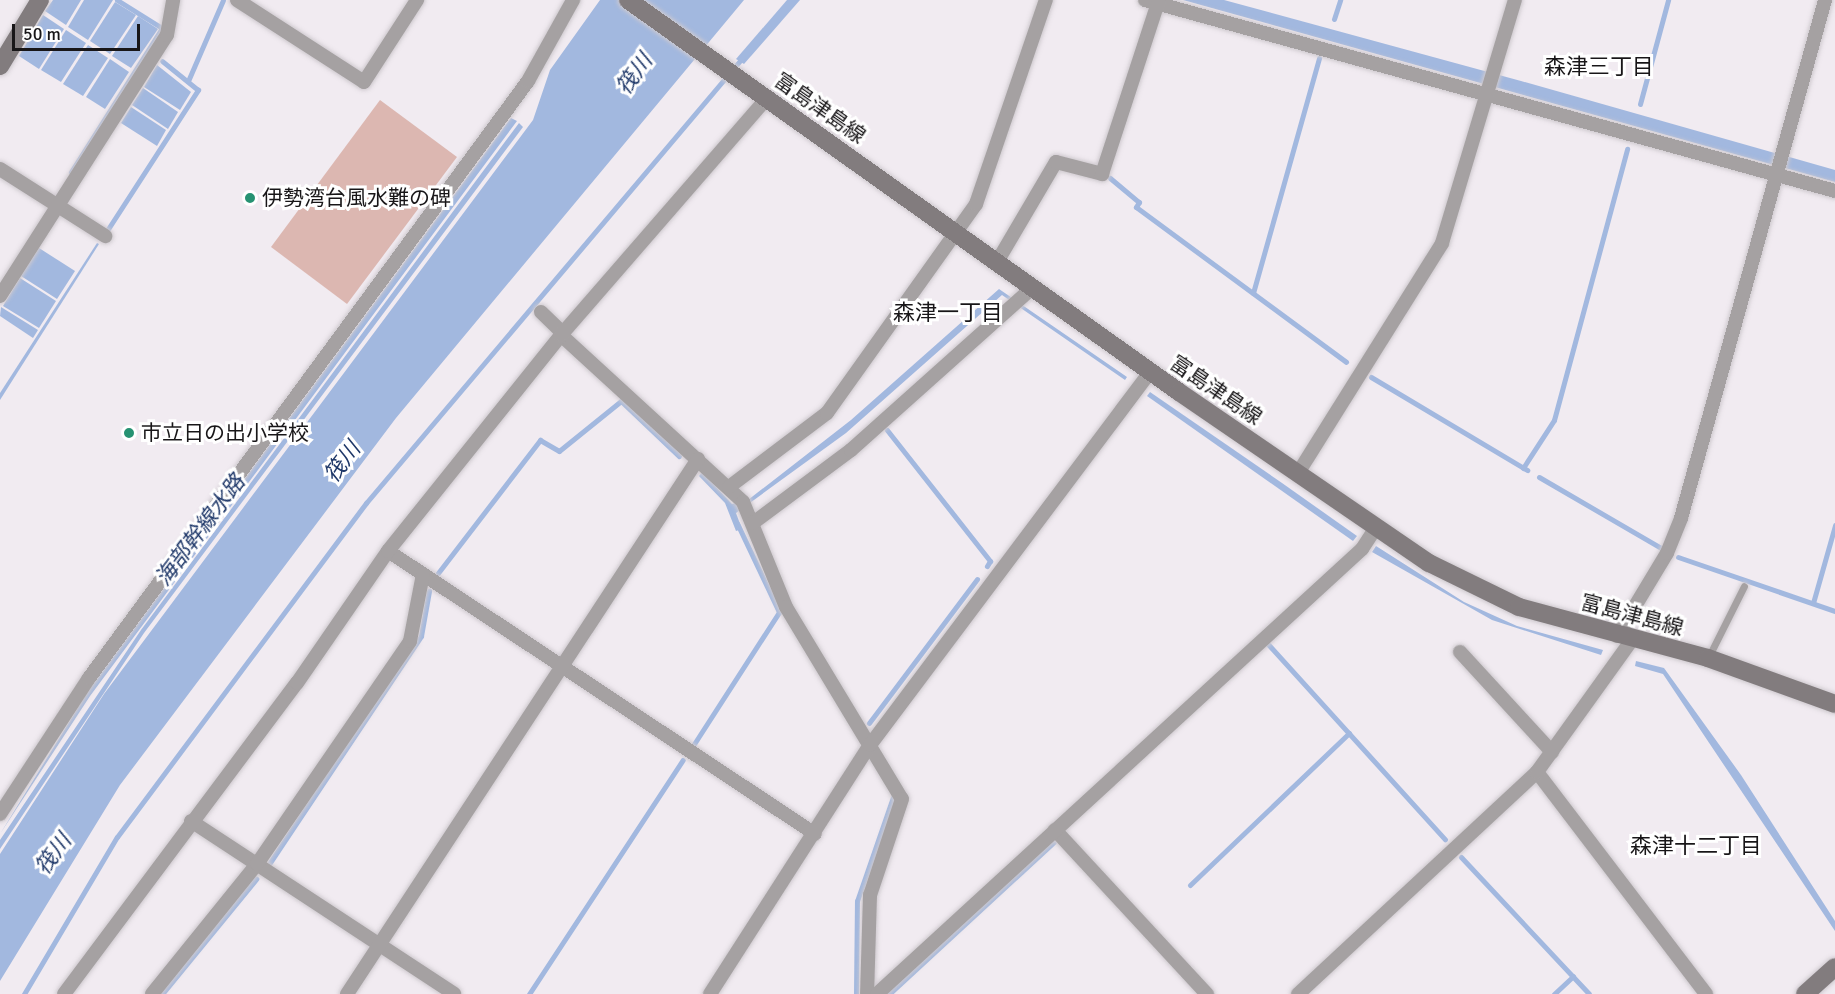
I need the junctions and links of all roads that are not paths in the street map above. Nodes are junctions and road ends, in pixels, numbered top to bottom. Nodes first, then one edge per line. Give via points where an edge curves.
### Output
1 (40, 0) edge
2 (174, 0) edge
3 (237, 0) edge
4 (417, 0) edge
5 (573, 0) edge
6 (628, 0) edge
7 (1046, 0) edge
8 (1515, 0) edge
9 (1825, 0) edge
10 (1154, 1) edge
11 (0, 66) edge
12 (1492, 84) junction
13 (767, 98) junction
14 (0, 169) edge
15 (1777, 172) junction
16 (1835, 190) edge
17 (58, 206) junction
18 (957, 232) junction
19 (105, 236) dead end
20 (996, 262) junction
21 (0, 296) edge
22 (1021, 298) junction
23 (541, 312) dead end
24 (562, 334) junction
25 (1150, 372) junction
26 (698, 459) junction
27 (1298, 473) junction
28 (729, 487) junction
29 (753, 523) junction
30 (1377, 526) junction
31 (388, 551) junction
32 (423, 574) junction
33 (1744, 586) dead end
34 (1625, 638) junction
35 (1460, 652) dead end
36 (1708, 658) junction
37 (562, 667) junction
38 (1835, 704) edge
39 (870, 745) junction
40 (1551, 752) junction
41 (1537, 772) junction
42 (0, 814) edge
43 (191, 821) junction
44 (1055, 830) junction
45 (815, 834) junction
46 (256, 864) junction
47 (380, 945) junction
48 (1835, 967) edge
49 (64, 994) edge
50 (152, 994) edge
51 (347, 994) edge
52 (454, 994) edge
53 (710, 994) edge
54 (867, 994) edge
55 (877, 994) edge
56 (1207, 994) edge
57 (1298, 994) edge
58 (1706, 994) edge
59 (1805, 994) edge

1 - 11 main road
2 - 17 street via 167,35
3 - 4 street via 364,82
5 - 42 street via 528,81 89,678
6 - 13 main road, 富島津島線
7 - 18 street via 990,170
8 - 12 street
9 - 15 street
10 - 12 street
10 - 20 street via 1101,174 1056,162
12 - 15 street
12 - 27 street via 1442,243
13 - 18 main road, 富島津島線
13 - 24 street
14 - 17 street
15 - 16 street
15 - 34 street via 1681,519
17 - 19 street
17 - 21 street
18 - 20 main road, 富島津島線
18 - 28 street via 827,413
20 - 22 main road, 富島津島線
22 - 25 main road, 富島津島線
22 - 29 street via 851,450
23 - 24 street
24 - 26 street
24 - 31 street
25 - 27 main road, 富島津島線
25 - 39 street
26 - 28 street
26 - 37 street
27 - 30 main road, 富島津島線
28 - 29 street via 745,505
29 - 39 street via 786,607
30 - 34 main road, 富島津島線 via 1478,588
30 - 44 street via 1362,549
31 - 32 street
31 - 43 street via 297,683
32 - 37 street
32 - 46 street via 410,641
33 - 36 lane
34 - 36 main road, 富島津島線
34 - 40 street
35 - 40 street
36 - 38 main road, 富島津島線
37 - 45 street
37 - 47 street
39 - 45 street
39 - 54 street via 902,798 870,895
40 - 41 street
41 - 57 street
41 - 58 street
43 - 46 street
43 - 49 street
44 - 55 street
44 - 56 street
45 - 53 street
46 - 47 street
46 - 50 street
47 - 51 street
47 - 52 street
48 - 59 main road

